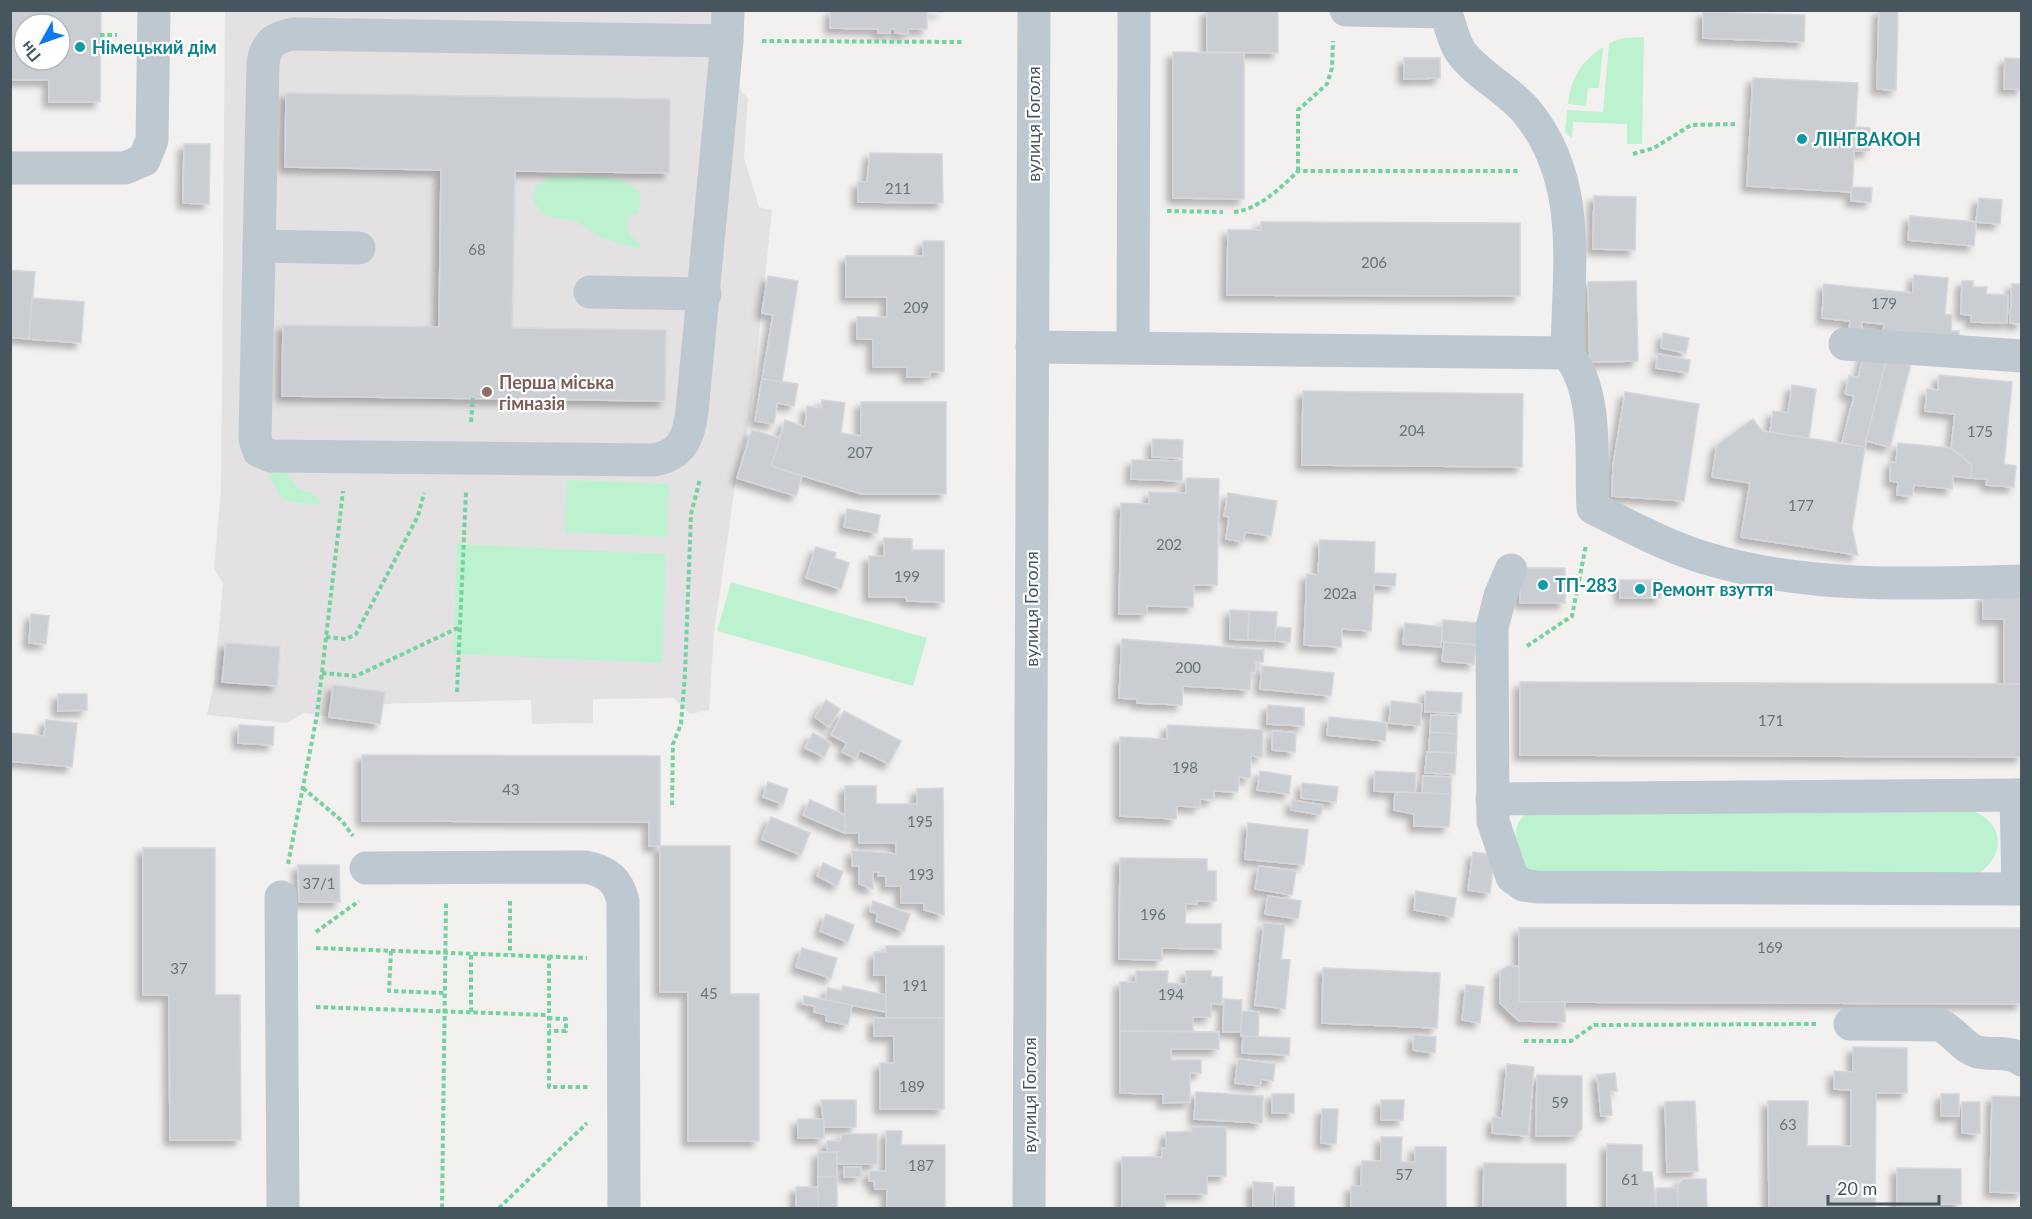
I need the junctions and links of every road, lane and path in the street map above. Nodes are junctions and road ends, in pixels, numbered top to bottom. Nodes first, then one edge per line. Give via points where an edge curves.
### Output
1 (154, 10) edge
2 (1034, 10) edge
3 (1134, 10) edge
4 (1456, 11) edge
5 (1340, 22) edge
6 (728, 26) edge
7 (962, 42) dead end
8 (1737, 123) dead end
9 (1633, 154) dead end
10 (10, 168) edge
11 (1298, 171) junction
12 (1561, 171) junction
13 (1133, 211) junction
14 (1222, 212) dead end
15 (1234, 212) dead end
16 (259, 246) junction
17 (359, 248) dead end
18 (590, 292) dead end
19 (705, 294) junction
20 (1845, 344) dead end
21 (1032, 347) junction
22 (1133, 348) junction
23 (1567, 353) junction
24 (2022, 356) edge
25 (425, 457) junction
26 (467, 458) junction
27 (703, 474) dead end
28 (1593, 508) junction
29 (341, 511) dead end
30 (1511, 570) dead end
31 (2022, 581) edge
32 (460, 627) junction
33 (326, 637) junction
34 (1492, 666) junction
35 (322, 673) junction
36 (457, 692) dead end
37 (303, 788) junction
38 (2019, 795) edge
39 (1492, 799) junction
40 (672, 805) dead end
41 (510, 867) junction
42 (366, 868) junction
43 (446, 868) junction
44 (2020, 889) edge
45 (281, 897) joint
46 (287, 950) junction
47 (391, 951) junction
48 (445, 952) junction
49 (471, 953) junction
50 (510, 954) junction
51 (445, 993) junction
52 (282, 1005) junction
53 (445, 1011) junction
54 (471, 1012) junction
55 (548, 1017) junction
56 (1850, 1024) joint
57 (549, 1031) junction
58 (1524, 1041) dead end
59 (2019, 1054) edge
60 (624, 1088) junction
61 (283, 1209) edge
62 (442, 1209) edge
63 (499, 1209) edge
64 (624, 1209) edge
65 (1029, 1209) edge

1 - 10 street via 152,140 144,160 124,168
2 - 21 street, вулиця Гоголя
3 - 13 street
4 - 5 street
4 - 12 street via 1453,38 1461,52 1526,111 1554,152
5 - 11 path via 1327,84 1298,110
6 - 7 path
6 - 16 street via 281,36 271,41 263,63
6 - 19 street
8 - 9 path via 1691,125 1654,148
11 - 12 path
11 - 15 path via 1269,196
12 - 23 street via 1568,209
13 - 14 path
13 - 22 street
16 - 17 street
16 - 25 street via 255,439 259,451 271,456
18 - 19 street
19 - 26 street via 690,430 677,452 654,460
20 - 24 street
21 - 22 street
21 - 65 street, вулиця Гоголя
22 - 23 street
23 - 28 street via 1578,369 1588,397
25 - 26 street
25 - 33 path via 424,495 418,516 356,634 346,639
26 - 32 path
27 - 40 path via 691,514 685,674 681,724 673,744
28 - 31 street via 1703,557 1770,573 1854,583
28 - 34 path via 1572,616
29 - 33 path
30 - 34 street via 1495,612
32 - 35 path via 356,676
32 - 36 path
33 - 35 path
34 - 39 street
35 - 37 path
37 - 42 path via 351,832 364,854
37 - 45 path
38 - 39 street
38 - 44 street
39 - 44 street via 1493,826 1507,866 1517,882 1530,887
41 - 43 street
41 - 50 path
41 - 60 street via 599,870 612,878 620,890
42 - 43 street
42 - 46 path via 368,894
43 - 48 path
45 - 46 street
46 - 47 path
46 - 52 street
47 - 48 path
47 - 51 path via 389,992
48 - 49 path
48 - 51 path
49 - 50 path
49 - 54 path
50 - 55 path via 549,956
51 - 53 path
52 - 53 path
52 - 61 street
53 - 54 path
53 - 62 path
54 - 55 path
55 - 57 path
55 - 57 path via 566,1018 566,1031
56 - 58 path via 1594,1024 1571,1041
56 - 59 street via 1940,1025 1976,1052
57 - 60 path via 549,1087
60 - 63 path
60 - 64 street

